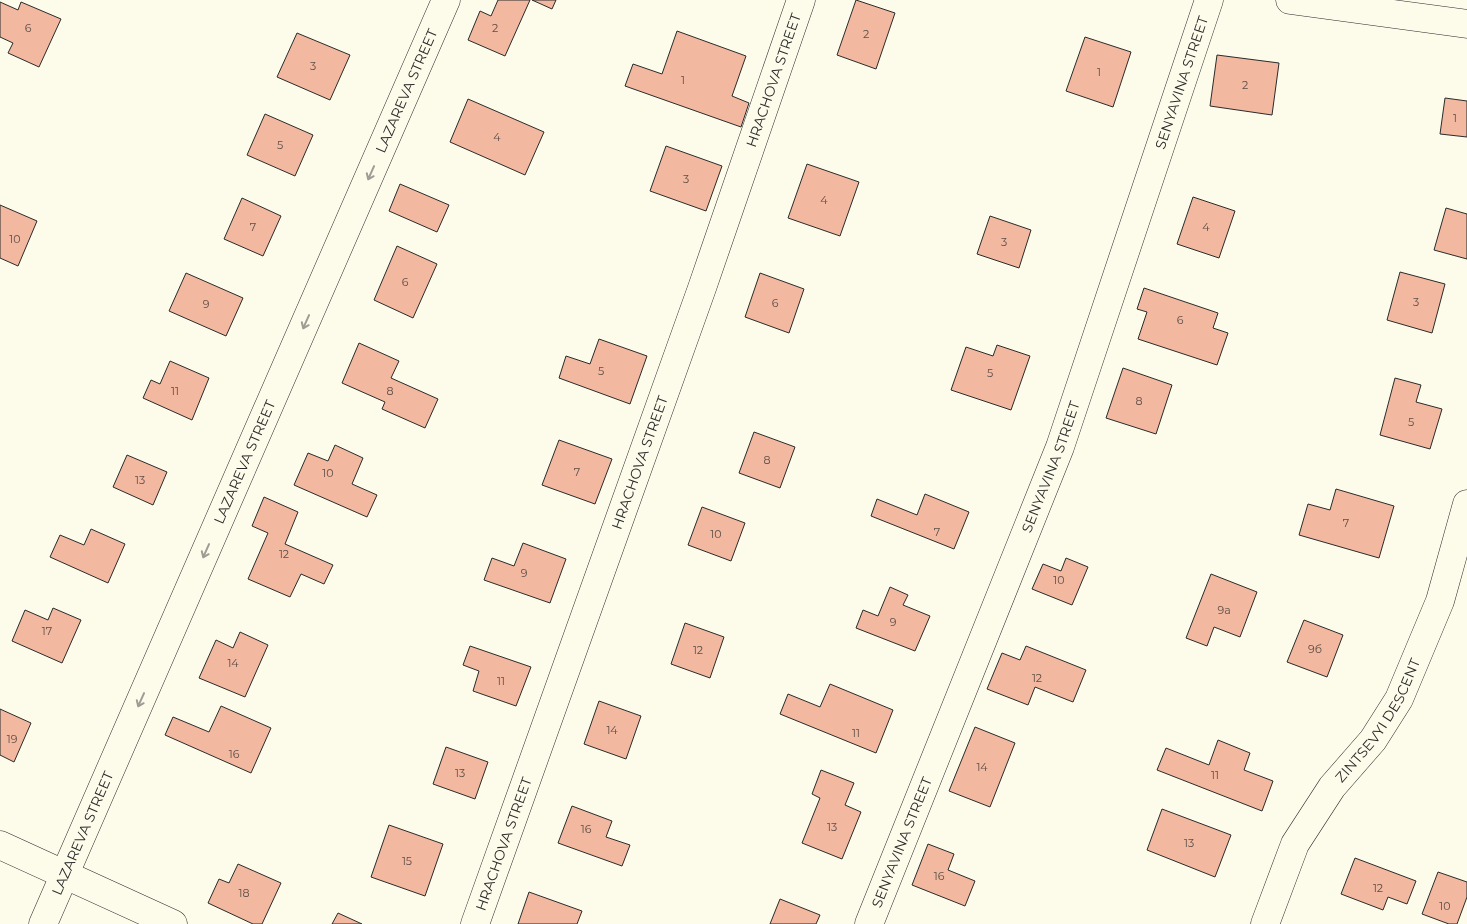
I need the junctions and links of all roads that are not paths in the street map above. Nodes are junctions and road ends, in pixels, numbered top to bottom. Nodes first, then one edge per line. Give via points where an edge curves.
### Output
1 (446, 0) edge
2 (800, 0) edge
3 (1209, 0) edge
4 (1290, 0) edge
5 (1467, 24) edge
6 (1467, 504) edge
7 (0, 845) edge
8 (64, 874) junction
9 (43, 924) edge
10 (174, 924) edge
11 (476, 924) edge
12 (869, 924) edge
13 (1264, 924) edge

1 -> 8 street, LAZAREVA STREET
2 - 11 street, HRACHOVA STREET via 702,288
3 - 12 street, SENYAVINA STREET via 1060,447
4 - 5 street
6 - 13 street, ZINTSEVYI DESCENT via 1440,601 1400,698 1374,740 1332,787 1295,844
7 - 8 street
8 - 9 street, LAZAREVA STREET
8 - 10 street

